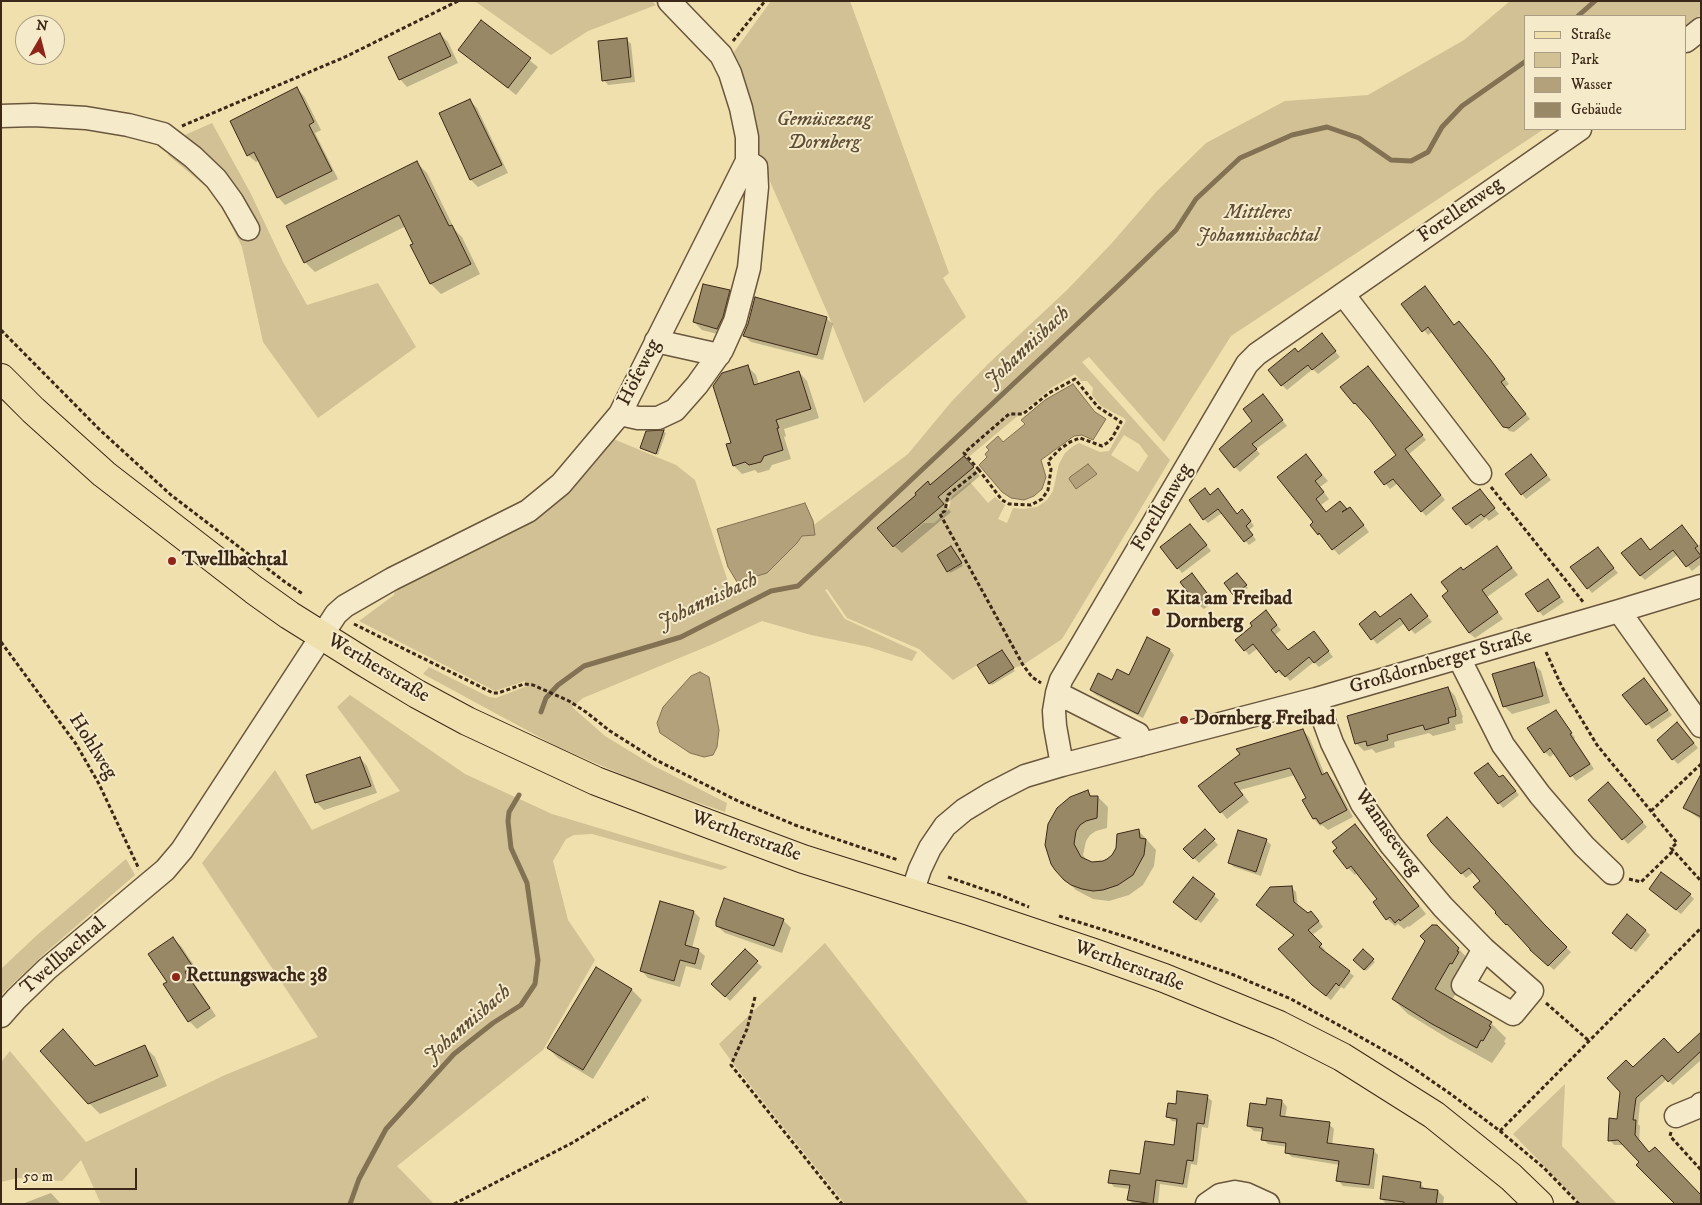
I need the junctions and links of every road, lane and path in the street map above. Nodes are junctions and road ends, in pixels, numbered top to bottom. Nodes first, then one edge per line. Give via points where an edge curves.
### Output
1 (458, 1) edge
2 (669, 1) edge
3 (765, 1) edge
4 (1701, 29) edge
5 (1687, 40) edge
6 (721, 55) junction
7 (1, 116) edge
8 (1579, 130) edge
9 (163, 134) junction
10 (747, 161) junction
11 (248, 229) dead end
12 (1343, 294) junction
13 (1, 330) edge
14 (656, 341) junction
15 (719, 355) junction
16 (1, 378) edge
17 (620, 414) junction
18 (979, 470) junction
19 (1480, 473) joint
20 (1701, 586) edge
21 (302, 594) dead end
22 (1619, 611) junction
23 (1591, 619) junction
24 (353, 624) dead end
25 (321, 635) junction
26 (1, 642) edge
27 (1542, 644) dead end
28 (1460, 658) junction
29 (1057, 693) junction
30 (1316, 699) junction
31 (1701, 726) edge
32 (1140, 744) junction
33 (1701, 764) edge
34 (1062, 765) junction
35 (1651, 811) junction
36 (1673, 851) junction
37 (898, 860) dead end
38 (1612, 873) joint
39 (143, 876) dead end
40 (1701, 881) edge
41 (912, 893) junction
42 (1701, 928) edge
43 (1484, 949) junction
44 (1532, 991) junction
45 (755, 998) dead end
46 (1, 1016) edge
47 (1588, 1040) junction
48 (648, 1097) dead end
49 (1701, 1104) edge
50 (1676, 1116) joint
51 (1500, 1131) dead end
52 (1701, 1170) edge
53 (454, 1204) edge
54 (842, 1204) edge
55 (1207, 1204) edge
56 (1268, 1204) edge
57 (1539, 1204) edge

1 - 9 path via 345,57
2 - 6 street, Höfeweg
3 - 6 path
4 - 5 street
6 - 10 street, Höfeweg via 741,108 747,137
7 - 9 street via 86,118 128,124
8 - 12 street, Forellenweg
9 - 11 street via 216,179
10 - 14 street, Höfeweg
10 - 15 street via 756,167 758,187 749,268 736,321
12 - 19 street
12 - 29 street, Forellenweg via 1247,364 1061,680
13 - 21 path via 100,430 171,495
14 - 15 street
14 - 17 street, Höfeweg
15 - 17 street via 675,410 658,418
16 - 25 main road, Wertherstraße via 65,440 131,496 254,590
17 - 25 street, Höfeweg via 561,484 528,511 392,578 336,614
18 - 18 path via 1002,500 1009,504 1032,505 1048,490 1051,469 1048,461 1060,449 1080,438 1102,446 1112,438 1121,422 1098,407 1075,378 1023,414 1009,414 964,453
18 - 29 path via 948,495 945,511 940,514 1023,665 1032,677
19 - 23 path via 1584,602
20 - 22 street, Großdornberger Straße
22 - 23 street, Großdornberger Straße
22 - 31 street
23 - 28 street, Großdornberger Straße
24 - 37 path via 493,693 524,684 533,685 569,701 610,732 656,760 729,797 795,825
25 - 41 main road, Wertherstraße via 409,690 467,721 588,777 803,859
25 - 46 street, Twellbachtal via 182,850 165,870 48,969
26 - 39 path, Hohlweg via 76,744
27 - 35 path via 1562,687 1597,746
28 - 30 street, Großdornberger Straße
28 - 38 street via 1503,745 1540,795
29 - 32 street via 1138,734
29 - 34 street, Forellenweg via 1055,726
30 - 32 street, Großdornberger Straße
30 - 43 street, Wannseeweg via 1332,743 1362,804 1443,907
32 - 34 street, Großdornberger Straße
33 - 35 path
34 - 41 street, Großdornberger Straße via 1025,776 964,810 946,826 930,848
35 - 36 path via 1677,843 1671,848
36 - 38 path via 1641,882
36 - 40 path
41 - 57 main road, Wertherstraße via 1164,978 1279,1025 1342,1057 1434,1116 1511,1177
42 - 47 path
43 - 44 street, Wannseeweg
43 - 44 street via 1463,985 1513,1014
44 - 47 path
45 - 54 path via 747,1029 731,1065
47 - 51 path
48 - 53 path via 572,1143
49 - 50 street
50 - 52 path via 1670,1136
55 - 56 street via 1220,1195 1235,1192

